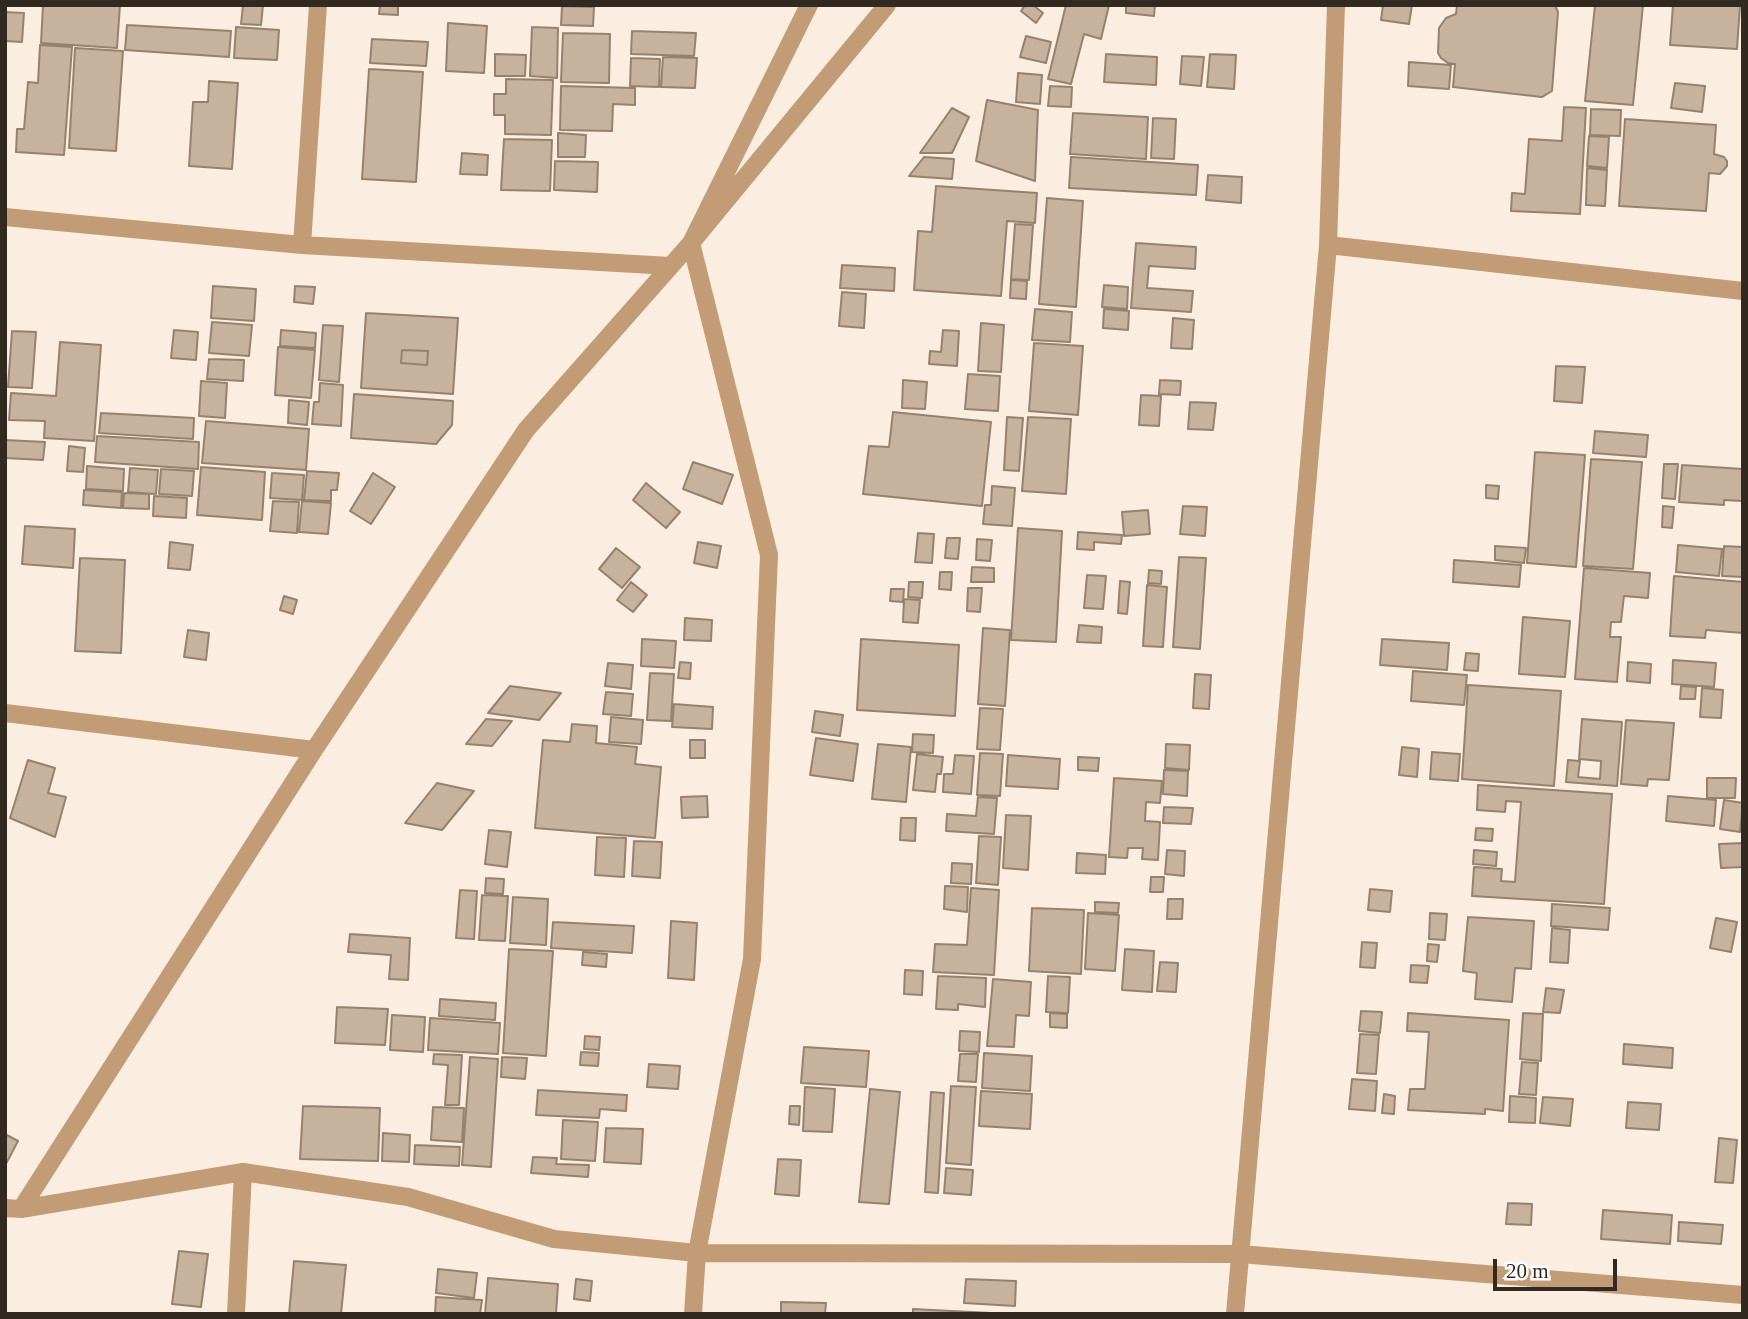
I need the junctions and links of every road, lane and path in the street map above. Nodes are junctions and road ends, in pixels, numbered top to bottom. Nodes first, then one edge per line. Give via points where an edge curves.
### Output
1 (318, 5) edge
2 (809, 5) edge
3 (887, 5) edge
4 (1336, 5) edge
5 (5, 217) edge
6 (691, 243) junction
7 (302, 245) junction
8 (1328, 245) junction
9 (670, 266) junction
10 (1743, 291) edge
11 (5, 713) edge
12 (314, 750) junction
13 (243, 1172) junction
14 (13, 1208) edge
15 (696, 1253) junction
16 (1240, 1254) junction
17 (1743, 1295) edge
18 (236, 1314) edge
19 (693, 1314) edge
20 (1236, 1314) edge

1 - 7 street
2 - 6 street
3 - 6 street
4 - 8 street
5 - 7 street
6 - 9 street
6 - 15 street via 769,555 751,959
7 - 9 street
8 - 10 street
8 - 16 street
9 - 12 street via 526,430
11 - 12 street
12 - 14 street
13 - 14 street
13 - 15 street via 408,1197 554,1239
13 - 18 street
15 - 16 street
15 - 19 street
16 - 17 street
16 - 20 street

